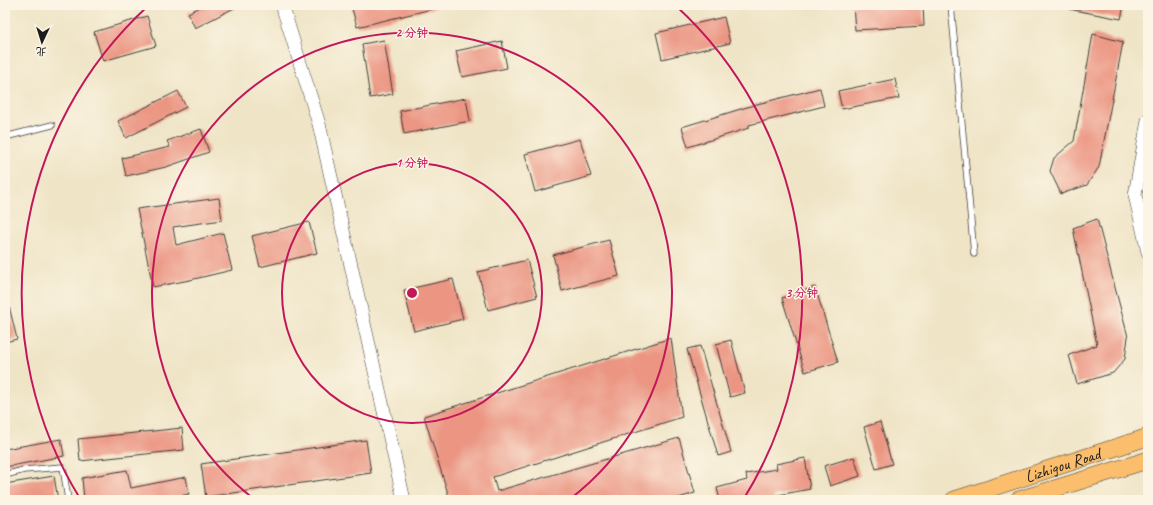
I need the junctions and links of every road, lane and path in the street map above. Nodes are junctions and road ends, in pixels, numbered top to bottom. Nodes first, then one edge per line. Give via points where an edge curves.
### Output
1 (282, 5) edge
2 (951, 5) edge
3 (1148, 120) edge
4 (52, 125) dead end
5 (5, 137) edge
6 (1148, 252) edge
7 (974, 254) dead end
8 (1148, 438) edge
9 (1148, 460) edge
10 (5, 474) edge
11 (68, 500) edge
12 (404, 500) edge
13 (954, 500) edge
14 (1018, 500) edge

1 - 12 street via 319,124
2 - 7 lane
3 - 6 street via 1135,195
4 - 5 lane
8 - 13 main road, Lizhigou Road
9 - 14 main road, Lizhigou Road
10 - 11 lane via 63,467

